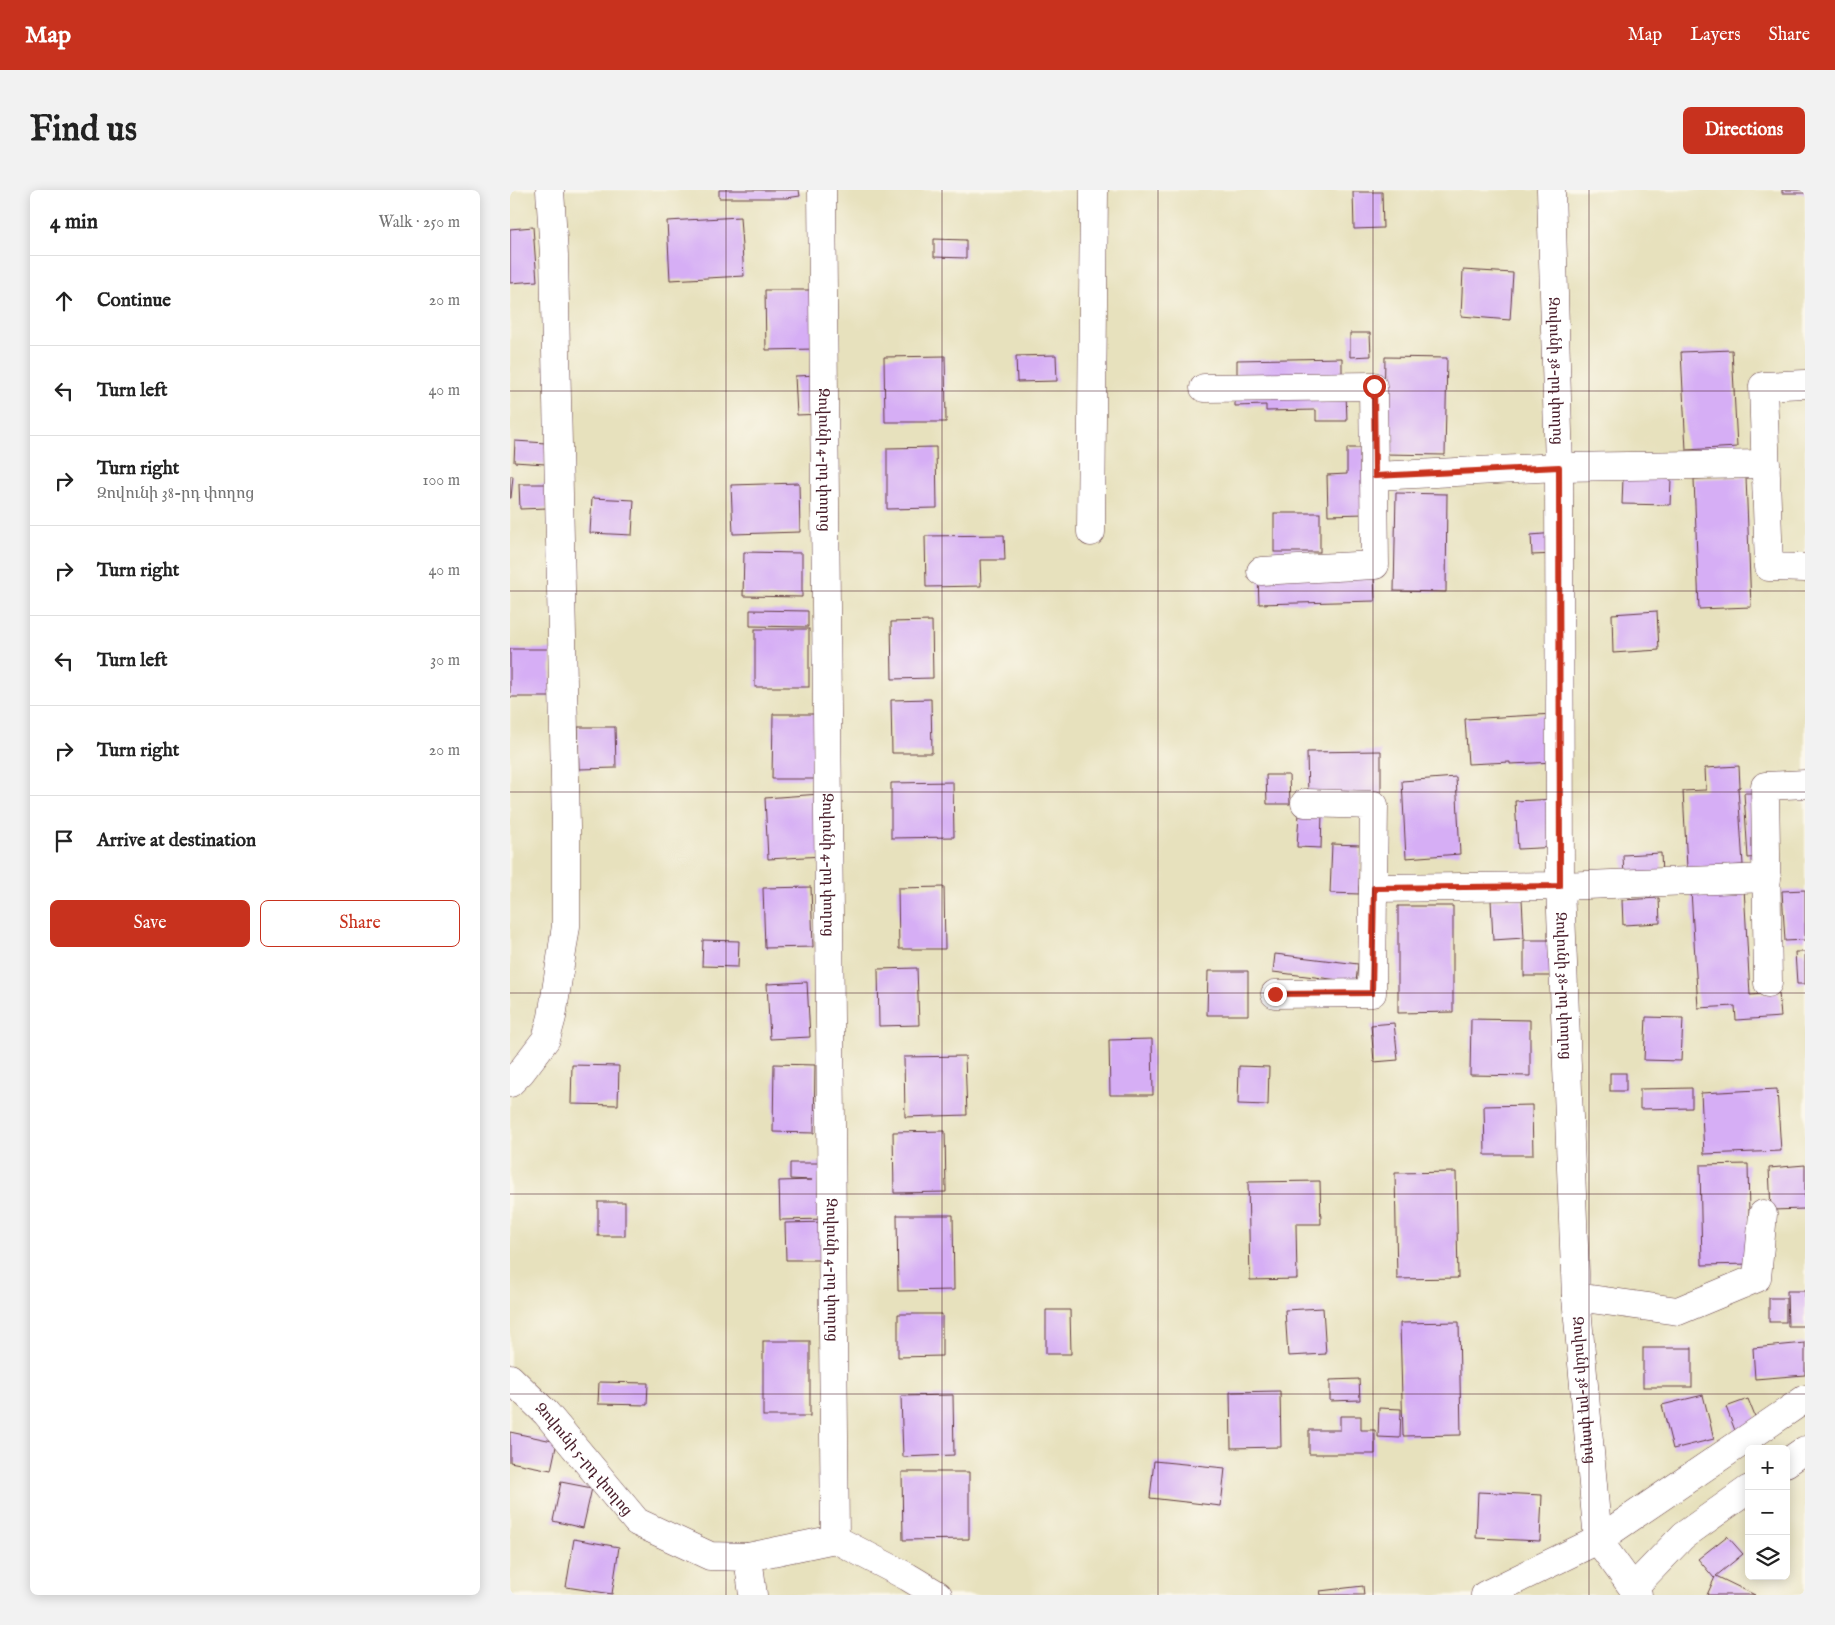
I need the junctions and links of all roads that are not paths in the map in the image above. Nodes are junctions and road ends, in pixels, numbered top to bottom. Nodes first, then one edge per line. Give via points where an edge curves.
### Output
1 (550, 190) edge
2 (822, 190) edge
3 (1094, 190) edge
4 (1551, 190) edge
5 (1805, 384) edge
6 (1204, 388) dead end
7 (1766, 464) junction
8 (1559, 467) junction
9 (1375, 476) junction
10 (1091, 532) dead end
11 (1805, 568) edge
12 (1261, 571) dead end
13 (1805, 784) edge
14 (1306, 803) dead end
15 (1767, 878) junction
16 (1560, 886) junction
17 (1374, 888) junction
18 (1768, 983) dead end
19 (1275, 994) dead end
20 (510, 1082) edge
21 (1762, 1214) dead end
22 (1576, 1297) junction
23 (510, 1378) edge
24 (1805, 1399) edge
25 (1805, 1450) edge
26 (1790, 1460) edge
27 (1748, 1490) edge
28 (835, 1539) junction
29 (1598, 1540) junction
30 (748, 1558) junction
31 (1635, 1592) edge
32 (753, 1595) edge
33 (938, 1595) edge
34 (1485, 1595) edge

1 - 20 street via 566,807 566,926 546,1039
2 - 28 street, Զովունի 4-րդ փողոց
3 - 10 street
4 - 8 street, Զովունի 38-րդ փողոց
5 - 7 street via 1762,386
6 - 9 street via 1374,386
7 - 8 street
7 - 11 street via 1769,567
8 - 9 street
8 - 16 street, Զովունի 38-րդ փողոց
9 - 12 street via 1375,565
13 - 15 street via 1765,786
14 - 17 street via 1374,805
15 - 16 street
15 - 18 street
16 - 17 street
16 - 22 street, Զովունի 38-րդ փողոց
17 - 19 street via 1372,993
21 - 22 street via 1757,1278 1678,1311
22 - 29 street, Զովունի 38-րդ փողոց
23 - 30 street, Զովունի 5-րդ փողոց via 546,1413 637,1522 710,1556
24 - 29 street
25 - 26 street
27 - 31 street via 1683,1536
28 - 30 street, Զովունի 5-րդ փողոց
28 - 33 street
29 - 31 street
29 - 34 street
30 - 32 street

